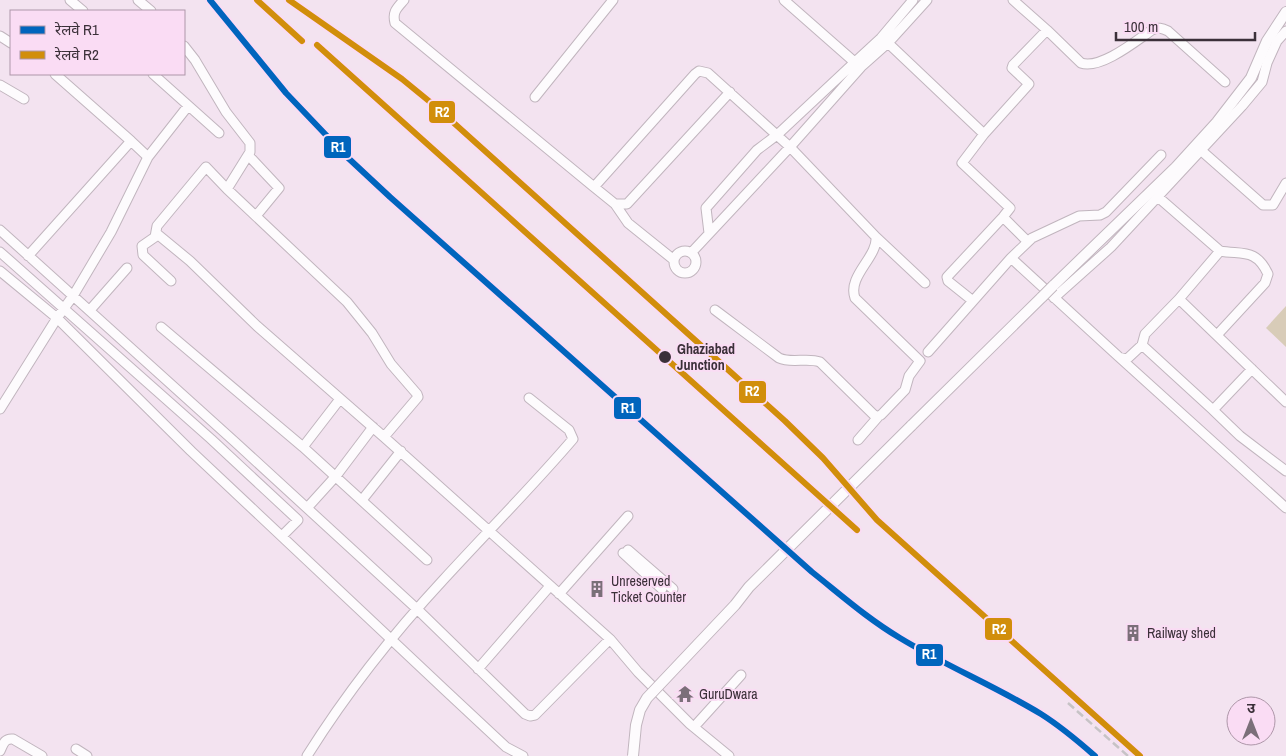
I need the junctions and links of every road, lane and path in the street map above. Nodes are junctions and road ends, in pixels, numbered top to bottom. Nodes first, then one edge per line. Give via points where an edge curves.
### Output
1 (70, 0) edge
2 (138, 0) edge
3 (404, 0) edge
4 (613, 0) edge
5 (784, 0) edge
6 (913, 0) edge
7 (927, 0) edge
8 (1013, 0) edge
9 (82, 10) edge
10 (150, 10) edge
11 (1286, 12) edge
12 (1047, 30) junction
13 (1286, 34) edge
14 (888, 43) junction
15 (185, 47) edge
16 (858, 65) junction
17 (56, 75) edge
18 (154, 75) edge
19 (1226, 82) dead end
20 (0, 85) edge
21 (730, 92) junction
22 (535, 97) dead end
23 (24, 98) dead end
24 (188, 106) junction
25 (219, 133) dead end
26 (984, 134) junction
27 (777, 135) junction
28 (131, 141) junction
29 (790, 147) junction
30 (1204, 153) dead end
31 (248, 155) junction
32 (1161, 155) dead end
33 (148, 157) junction
34 (1286, 183) edge
35 (594, 187) junction
36 (227, 189) junction
37 (1158, 197) junction
38 (615, 204) junction
39 (256, 216) junction
40 (1003, 217) junction
41 (0, 230) edge
42 (156, 233) junction
43 (709, 233) junction
44 (876, 236) junction
45 (1027, 242) junction
46 (1220, 251) junction
47 (0, 252) edge
48 (692, 252) junction
49 (28, 256) junction
50 (1011, 258) junction
51 (674, 260) junction
52 (127, 268) dead end
53 (0, 271) edge
54 (171, 281) dead end
55 (924, 283) dead end
56 (73, 296) junction
57 (1054, 298) junction
58 (1179, 299) junction
59 (973, 301) junction
60 (64, 309) junction
61 (90, 310) junction
62 (715, 310) dead end
63 (57, 318) junction
64 (161, 327) dead end
65 (1216, 335) junction
66 (1142, 346) junction
67 (928, 352) dead end
68 (1119, 357) junction
69 (1252, 369) junction
70 (529, 398) dead end
71 (340, 399) junction
72 (1286, 402) edge
73 (0, 410) edge
74 (1213, 410) junction
75 (878, 417) junction
76 (373, 427) junction
77 (384, 437) junction
78 (858, 440) dead end
79 (303, 447) junction
80 (401, 451) junction
81 (1286, 470) edge
82 (336, 476) junction
83 (362, 500) junction
84 (1286, 508) edge
85 (308, 509) junction
86 (628, 516) dead end
87 (298, 520) junction
88 (490, 531) junction
89 (282, 536) junction
90 (427, 560) dead end
91 (550, 586) junction
92 (662, 589) dead end
93 (673, 589) dead end
94 (560, 594) junction
95 (417, 609) junction
96 (392, 638) junction
97 (610, 639) junction
98 (478, 669) junction
99 (741, 675) dead end
100 (694, 727) junction
101 (76, 749) dead end
102 (0, 751) edge
103 (42, 756) edge
104 (87, 756) edge
105 (307, 756) edge
106 (523, 756) edge
107 (633, 756) edge
108 (729, 756) edge

1 - 9 street
2 - 10 street
3 - 35 street via 395,9 395,23
4 - 22 street
5 - 16 street
6 - 16 street
7 - 14 street
8 - 12 street
11 - 107 street, bridge via 1267,41 1251,78 1176,167 749,587 646,698 636,725
12 - 19 street via 1085,64 1099,62 1152,30 1163,28
12 - 26 street via 1013,65 1014,72 1028,84
13 - 37 street via 1277,41 1262,82
14 - 16 street
14 - 26 street
15 - 31 street via 250,143
16 - 27 street
16 - 29 street
17 - 28 street
18 - 24 street
20 - 23 street
21 - 27 street
21 - 35 street via 708,73 699,71
21 - 38 street via 632,201
24 - 25 street
24 - 33 street
26 - 40 street via 962,163 1007,204 1010,208
27 - 29 street
27 - 43 street via 757,150 706,208
28 - 33 street
28 - 49 street
29 - 43 street
29 - 44 street
30 - 34 street via 1263,205 1273,205
31 - 36 street
31 - 39 street via 279,188
32 - 45 street via 1106,212 1079,216
33 - 56 street via 111,232
35 - 38 street
36 - 39 street
36 - 42 street via 206,167 157,226
37 - 46 street
37 - 57 street via 1111,247
38 - 51 street via 628,223
39 - 77 street via 347,302 418,396
40 - 45 street
40 - 59 street via 949,274 948,281
41 - 49 street
42 - 54 street via 142,246 143,255
42 - 71 street
43 - 48 street
44 - 55 street
44 - 75 street via 853,293 920,361 909,376 905,390
45 - 50 street
46 - 58 street
46 - 65 street via 1245,252 1254,256 1268,274 1266,283
47 - 60 street
48 - 51 street via 683,250 676,254
48 - 51 street via 697,262 688,277 677,270
49 - 56 street
50 - 57 street
50 - 59 street
52 - 61 street
53 - 63 street
56 - 60 street
56 - 61 street
57 - 68 street
58 - 65 street
58 - 66 street via 1145,334
59 - 67 street
60 - 63 street
60 - 87 street
61 - 85 street
62 - 75 street via 785,361 820,362 873,416
63 - 73 street
63 - 89 street
64 - 79 street
65 - 69 street
66 - 68 street via 1126,359
66 - 74 street
68 - 84 street
69 - 72 street
69 - 74 street
70 - 88 street via 569,430 572,439
71 - 76 street
71 - 79 street
74 - 81 street via 1240,436
75 - 78 street
76 - 77 street
76 - 82 street
77 - 80 street
79 - 82 street
80 - 83 street
80 - 88 street
82 - 83 street
82 - 85 street
83 - 90 street
85 - 87 street
85 - 95 street
86 - 94 street
87 - 89 street
88 - 91 street
88 - 95 street
89 - 96 street
91 - 94 street
91 - 98 street
92 - 93 street via 626,551
94 - 97 street
95 - 96 street
95 - 98 street
96 - 105 street via 338,708
96 - 106 street via 506,747
97 - 98 street via 530,716
97 - 100 street
99 - 100 street
100 - 108 street
101 - 104 street
102 - 103 street via 5,741 13,739

